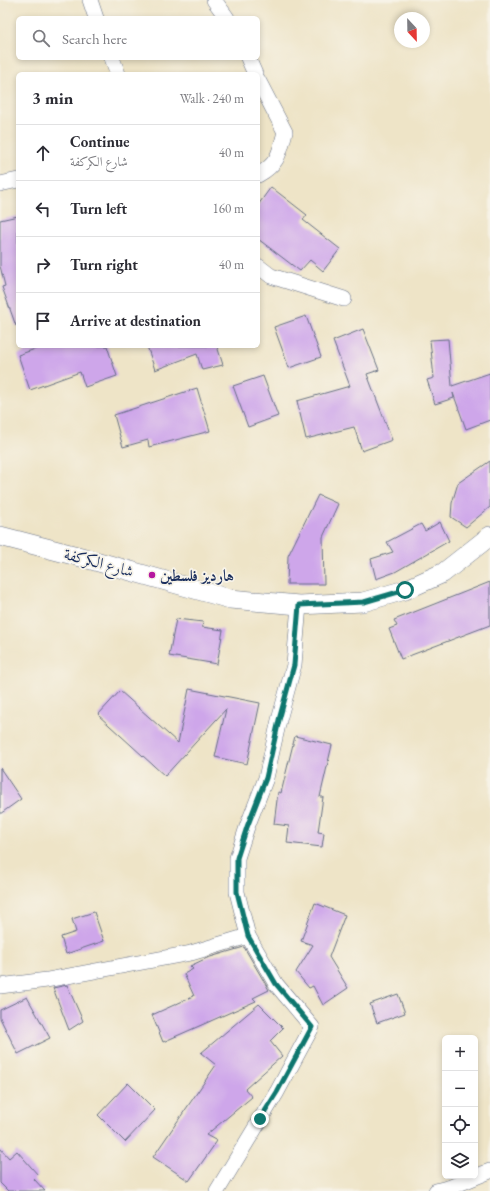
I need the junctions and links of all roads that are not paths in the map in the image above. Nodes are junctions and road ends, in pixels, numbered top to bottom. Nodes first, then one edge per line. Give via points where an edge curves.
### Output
1 (90, 0) edge
2 (214, 0) edge
3 (95, 16) edge
4 (226, 16) edge
5 (113, 60) edge
6 (249, 60) edge
7 (117, 72) edge
8 (254, 72) edge
9 (260, 84) edge
10 (260, 174) edge
11 (16, 180) edge
12 (0, 184) edge
13 (260, 268) edge
14 (344, 299) dead end
15 (0, 536) edge
16 (490, 536) edge
17 (299, 605) junction
18 (248, 936) junction
19 (0, 986) edge
20 (490, 1171) edge
21 (217, 1191) edge
22 (436, 1191) edge

1 - 3 street
2 - 4 street
5 - 7 street
6 - 8 street
9 - 10 street via 284,132 277,158 268,170
11 - 12 street
13 - 14 street via 271,276
15 - 17 street, شارع الكركفة via 230,599
16 - 17 street, شارع الكركفة via 444,572 405,590 364,602
17 - 18 street via 294,665 266,778 237,858 237,892
18 - 19 street via 191,953 47,980
18 - 21 street via 276,984 312,1027 277,1092
20 - 22 street

